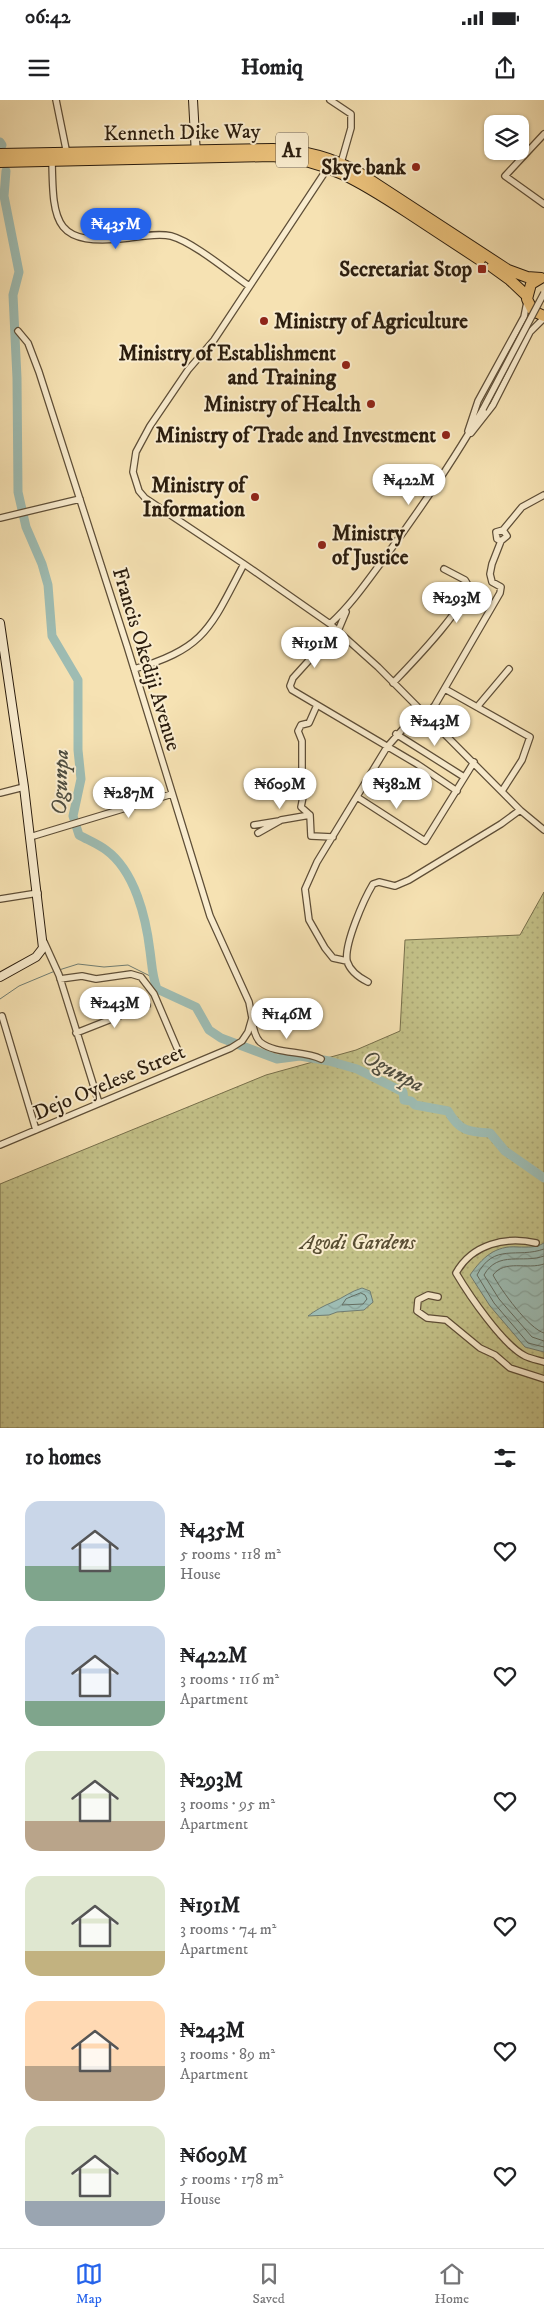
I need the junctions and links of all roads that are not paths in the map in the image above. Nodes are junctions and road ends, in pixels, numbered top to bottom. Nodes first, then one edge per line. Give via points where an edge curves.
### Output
1 (56, 100) edge
2 (193, 100) edge
3 (330, 100) edge
4 (544, 134) edge
5 (196, 153) junction
6 (68, 156) junction
7 (4, 158) edge
8 (52, 160) junction
9 (341, 163) junction
10 (328, 166) junction
11 (544, 204) edge
12 (543, 277) edge
13 (249, 286) junction
14 (544, 293) edge
15 (526, 297) junction
16 (544, 317) edge
17 (18, 332) dead end
18 (465, 440) junction
19 (544, 495) edge
20 (80, 498) junction
21 (0, 518) edge
22 (244, 564) junction
23 (444, 569) dead end
24 (346, 610) junction
25 (0, 625) edge
26 (334, 627) junction
27 (134, 669) junction
28 (509, 669) dead end
29 (393, 683) junction
30 (445, 689) junction
31 (317, 705) junction
32 (476, 707) junction
33 (422, 712) junction
34 (396, 734) junction
35 (387, 747) junction
36 (474, 762) junction
37 (464, 777) junction
38 (24, 787) junction
39 (457, 790) junction
40 (502, 791) junction
41 (0, 793) edge
42 (172, 794) junction
43 (356, 797) junction
44 (520, 810) junction
45 (310, 815) junction
46 (281, 820) junction
47 (254, 825) dead end
48 (544, 830) edge
49 (258, 833) dead end
50 (30, 837) junction
51 (333, 837) junction
52 (38, 893) junction
53 (0, 899) edge
54 (43, 936) junction
55 (347, 961) junction
56 (0, 977) edge
57 (59, 977) junction
58 (368, 982) dead end
59 (147, 1005) dead end
60 (2, 1016) dead end
61 (252, 1018) junction
62 (76, 1032) junction
63 (177, 1048) dead end
64 (321, 1060) dead end
65 (99, 1102) junction
66 (36, 1130) junction
67 (0, 1145) edge
68 (536, 1243) dead end
69 (438, 1297) dead end
70 (544, 1362) edge
71 (544, 1379) edge

1 - 6 street
2 - 5 street
3 - 9 street via 351,114
4 - 11 street via 505,176
5 - 6 highway, Kenneth Dike Way / A1
5 - 9 highway, Kenneth Dike Way / A1 via 288,149
5 - 10 highway, Kenneth Dike Way / A1 via 287,156
6 - 7 highway, Kenneth Dike Way / A1
6 - 8 highway, Kenneth Dike Way / A1
7 - 8 highway, Kenneth Dike Way / A1
8 - 13 street via 55,211 65,230 83,238 100,240 170,236 194,248
9 - 12 highway, Kenneth Dike Way / A1 via 508,270 527,277
10 - 13 street
10 - 15 highway, Kenneth Dike Way / A1 via 372,189 501,273
12 - 15 highway via 531,284
13 - 22 street via 214,340 188,370 150,426 136,452 133,472 139,491 145,498
14 - 18 street, bridge
15 - 16 highway, Kenneth Dike Way via 533,311
15 - 18 street via 524,317 478,401
16 - 18 street via 530,332 487,416
17 - 20 street, Francis Okediji Avenue via 28,343 39,372
18 - 24 street
19 - 30 street via 522,508 503,530 507,536 501,541 490,579 499,585 501,591
20 - 21 street
20 - 27 street, Francis Okediji Avenue
22 - 26 street
22 - 27 street via 203,635 163,661
23 - 29 street via 466,580 466,595 427,646
24 - 26 street
24 - 26 street
25 - 38 street
26 - 29 street
26 - 31 street via 290,686
27 - 42 street, Francis Okediji Avenue
28 - 32 street
29 - 33 street
30 - 32 street
30 - 33 street via 436,706
31 - 35 street
31 - 45 street via 309,723 300,725 298,731 302,741 302,770 308,788 302,807
32 - 40 street via 530,737 522,760
33 - 34 street
33 - 36 street
34 - 35 street
34 - 37 street
35 - 39 street
35 - 43 street
36 - 37 street
36 - 40 street
37 - 39 street
38 - 41 street
38 - 50 street
39 - 43 street via 425,841
40 - 44 street
42 - 50 street
42 - 61 street, Francis Okediji Avenue via 210,916 249,1002
43 - 51 street
44 - 48 street
44 - 55 street via 409,880 394,886 379,882 373,884 354,926
45 - 46 street
45 - 51 street via 311,836
46 - 47 street
46 - 49 street
50 - 52 street
51 - 55 street via 305,889 306,904 309,920 329,954
52 - 53 street
52 - 54 street
54 - 56 street via 41,952
54 - 57 street
55 - 58 street via 360,978
57 - 62 street
57 - 63 street via 96,979 131,974 141,977 154,994
59 - 62 street
60 - 66 street
61 - 64 street, Francis Okediji Avenue via 260,1042
61 - 65 street, Dejo Oyelese Street via 242,1041 231,1048
62 - 65 street
65 - 66 street, Dejo Oyelese Street
66 - 67 street, Dejo Oyelese Street
68 - 70 street via 506,1240 487,1245 461,1264 456,1273 505,1338 525,1356
69 - 71 street via 428,1295 418,1300 417,1311 427,1318 446,1320 510,1368

